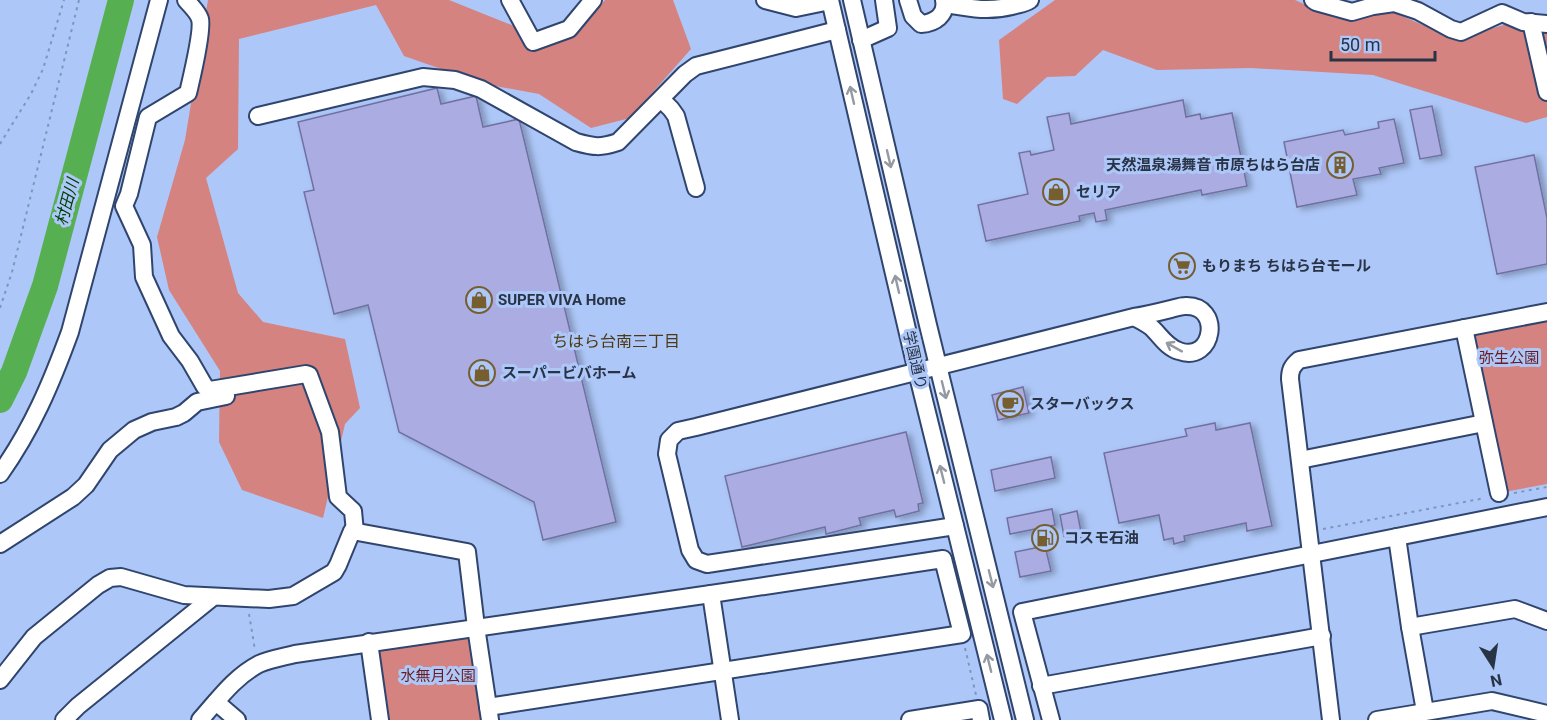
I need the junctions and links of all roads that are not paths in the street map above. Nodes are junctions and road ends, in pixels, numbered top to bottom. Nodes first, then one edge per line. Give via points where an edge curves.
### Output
1 (159, 0) edge
2 (186, 0) edge
3 (510, 0) edge
4 (593, 0) edge
5 (765, 0) edge
6 (852, 0) edge
7 (884, 0) edge
8 (908, 0) edge
9 (1030, 0) edge
10 (1312, 0) edge
11 (830, 1) edge
12 (945, 2) edge
13 (1539, 23) edge
14 (837, 30) junction
15 (861, 40) junction
16 (1547, 92) edge
17 (661, 99) junction
18 (258, 116) dead end
19 (696, 189) dead end
20 (1547, 312) edge
21 (1134, 317) dead end
22 (1464, 328) junction
23 (938, 366) junction
24 (917, 372) junction
25 (306, 382) dead end
26 (1484, 423) junction
27 (1300, 460) junction
28 (0, 474) edge
29 (1501, 495) road end
30 (1547, 507) edge
31 (956, 526) junction
32 (355, 532) junction
33 (1397, 537) junction
34 (0, 543) edge
35 (1311, 554) junction
36 (711, 594) junction
37 (213, 597) junction
38 (1547, 621) edge
39 (476, 627) junction
40 (1410, 627) junction
41 (1322, 636) junction
42 (369, 642) junction
43 (723, 672) junction
44 (0, 680) edge
45 (1041, 686) junction
46 (216, 702) junction
47 (1425, 711) junction
48 (489, 714) edge
49 (1547, 714) edge
50 (980, 715) edge
51 (64, 720) edge
52 (200, 720) edge
53 (237, 720) edge
54 (380, 720) edge
55 (730, 720) edge
56 (910, 720) edge
57 (1003, 720) edge
58 (1025, 720) edge
59 (1051, 720) edge
60 (1331, 720) edge
61 (1377, 720) edge

1 - 28 street via 70,332 35,418
2 - 32 street via 201,21 188,93 148,117 124,206 142,245 144,277 171,336 210,390 309,375 330,432 338,497 353,511
3 - 4 street via 533,42 569,29
5 - 11 street via 796,8
6 - 15 street, 学園通り
7 - 15 street via 888,28
8 - 12 street via 913,16 921,24 931,23 942,15
9 - 12 street via 985,10
10 - 13 street via 1353,12 1394,3 1461,32 1502,13 1523,22
11 - 14 street, 学園通り
13 - 16 street
14 - 17 street via 696,66
24 -> 14 street, 学園通り
15 -> 23 street, 学園通り
17 - 18 street via 618,142 603,147 576,142 481,89 455,80 423,77
17 - 19 street via 676,116
20 - 22 street
21 - 23 street
22 - 26 street
22 - 27 street via 1299,360 1290,373
23 - 24 street
23 -> 58 street, 学園通り
31 -> 24 street, 学園通り
24 - 31 street via 678,431 669,440 667,454 690,550 696,560 707,564
25 - 34 street via 197,402 184,414 134,430 110,450 73,497
26 - 27 street
26 - 29 street
27 - 35 street
30 - 33 street
57 -> 31 street, 学園通り
32 - 37 street via 352,531 334,572 293,596
32 - 39 street via 467,552
33 - 35 street
33 - 40 street
35 - 41 street
35 - 45 street via 1022,612
36 - 39 street
36 - 43 street
36 - 43 street via 943,559 962,634
37 - 44 street via 110,578 34,637
37 - 51 street
38 - 40 street via 1515,609
39 - 42 street
39 - 48 street
40 - 47 street
41 - 45 street
41 - 60 street
42 - 46 street via 272,659 232,684
42 - 54 street
43 - 48 street
43 - 55 street
45 - 59 street
46 - 52 street
46 - 53 street
47 - 49 street via 1492,701
47 - 61 street
50 - 56 street

